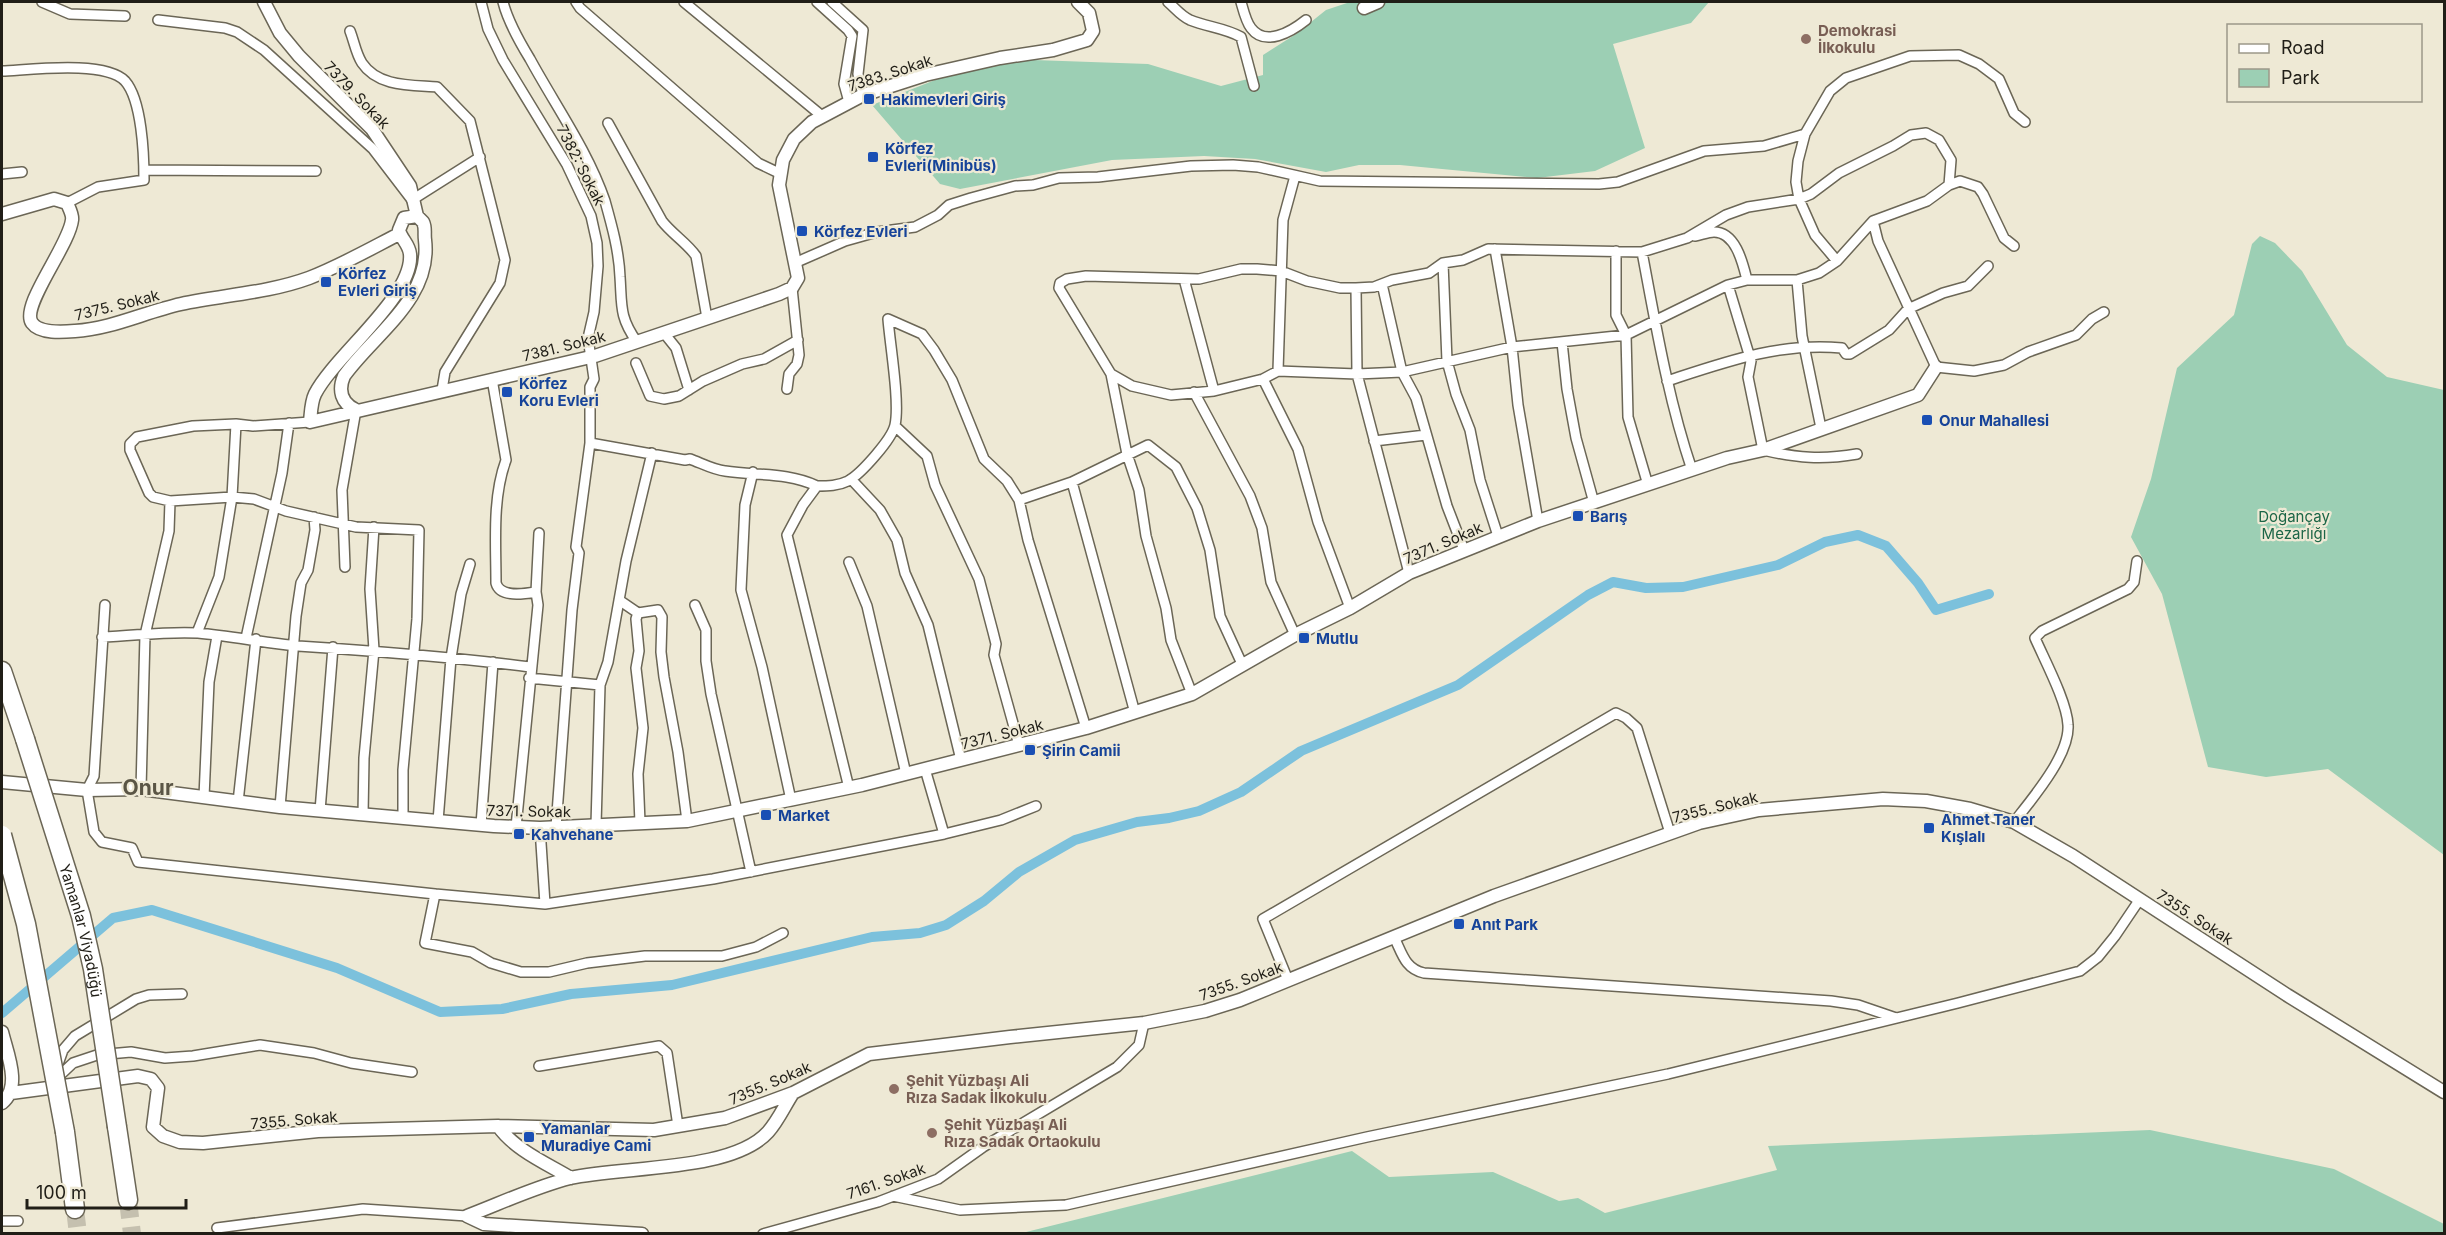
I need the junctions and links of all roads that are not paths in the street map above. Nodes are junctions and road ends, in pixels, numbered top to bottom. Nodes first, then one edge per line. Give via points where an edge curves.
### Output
1 (42, 2) edge
2 (264, 2) edge
3 (481, 2) edge
4 (503, 2) edge
5 (576, 2) edge
6 (684, 2) edge
7 (817, 2) edge
8 (832, 2) edge
9 (1078, 2) edge
10 (1168, 2) edge
11 (1241, 2) edge
12 (1378, 2) edge
13 (1364, 8) dead end
14 (125, 16) dead end
15 (158, 20) dead end
16 (1305, 20) dead end
17 (350, 31) dead end
18 (2, 71) edge
19 (1254, 86) dead end
20 (863, 95) junction
21 (849, 102) junction
22 (822, 116) junction
23 (2025, 122) dead end
24 (608, 123) dead end
25 (1805, 134) junction
26 (480, 157) junction
27 (144, 170) junction
28 (316, 171) dead end
29 (22, 172) dead end
30 (2, 174) edge
31 (781, 174) junction
32 (1295, 176) junction
33 (1949, 185) junction
34 (1799, 199) junction
35 (412, 200) junction
36 (67, 203) junction
37 (2, 214) edge
38 (417, 216) junction
39 (1873, 221) junction
40 (424, 235) junction
41 (402, 237) junction
42 (1687, 238) junction
43 (2014, 246) dead end
44 (1495, 249) junction
45 (1616, 251) junction
46 (1642, 252) junction
47 (1837, 261) junction
48 (797, 262) junction
49 (1443, 263) junction
50 (1988, 266) dead end
51 (1281, 271) junction
52 (1184, 279) junction
53 (1747, 280) junction
54 (1797, 280) junction
55 (1382, 284) junction
56 (1728, 285) junction
57 (792, 288) junction
58 (1356, 288) junction
59 (1908, 309) junction
60 (2104, 312) dead end
61 (707, 318) junction
62 (1655, 319) junction
63 (664, 333) junction
64 (1626, 335) junction
65 (798, 340) junction
66 (637, 342) junction
67 (1562, 342) junction
68 (1512, 347) junction
69 (1805, 348) junction
70 (1749, 355) junction
71 (589, 357) junction
72 (1447, 361) junction
73 (636, 363) dead end
74 (1936, 367) junction
75 (1278, 371) junction
76 (1402, 372) junction
77 (1112, 374) junction
78 (1357, 374) junction
79 (492, 379) junction
80 (1263, 379) junction
81 (1667, 381) junction
82 (787, 389) dead end
83 (442, 390) junction
84 (688, 390) junction
85 (1214, 391) junction
86 (1194, 392) junction
87 (356, 410) junction
88 (310, 422) junction
89 (289, 423) junction
90 (236, 424) junction
91 (895, 426) junction
92 (1821, 428) junction
93 (1426, 435) junction
94 (1374, 441) junction
95 (590, 443) junction
96 (1763, 450) junction
97 (652, 453) junction
98 (1127, 454) junction
99 (1857, 454) dead end
100 (1692, 470) junction
101 (753, 472) junction
102 (851, 479) junction
103 (1072, 482) junction
104 (1648, 485) junction
105 (817, 486) junction
106 (232, 497) junction
107 (170, 501) junction
108 (1019, 501) junction
109 (1594, 503) junction
110 (274, 504) junction
111 (314, 517) junction
112 (1538, 521) junction
113 (343, 523) junction
114 (374, 527) junction
115 (539, 533) dead end
116 (1498, 536) junction
117 (1464, 550) junction
118 (849, 561) dead end
119 (2137, 561) dead end
120 (470, 564) dead end
121 (345, 567) dead end
122 (1408, 573) junction
123 (536, 592) junction
124 (619, 600) junction
125 (105, 605) dead end
126 (695, 605) dead end
127 (1350, 608) junction
128 (638, 613) junction
129 (197, 633) junction
130 (145, 635) junction
131 (1295, 635) junction
132 (217, 636) junction
133 (102, 637) junction
134 (251, 638) junction
135 (294, 645) junction
136 (333, 647) junction
137 (374, 650) junction
138 (412, 654) junction
139 (452, 658) junction
140 (493, 662) junction
141 (1242, 664) junction
142 (530, 667) junction
143 (2, 671) edge
144 (529, 678) junction
145 (568, 681) junction
146 (600, 685) junction
147 (1192, 694) junction
148 (1135, 713) junction
149 (1086, 728) junction
150 (1019, 745) junction
151 (961, 760) junction
152 (925, 769) junction
153 (906, 774) junction
154 (2, 782) edge
155 (849, 788) junction
156 (141, 789) junction
157 (87, 790) junction
158 (204, 797) junction
159 (791, 800) junction
160 (238, 802) junction
161 (1036, 806) dead end
162 (280, 807) junction
163 (320, 811) junction
164 (736, 811) junction
165 (363, 815) junction
166 (402, 818) junction
167 (687, 821) junction
168 (438, 822) junction
169 (2014, 822) junction
170 (640, 823) junction
171 (481, 825) junction
172 (596, 825) junction
173 (516, 827) junction
174 (556, 827) junction
175 (540, 828) junction
176 (1670, 833) junction
177 (944, 834) junction
178 (2, 835) edge
179 (751, 872) junction
180 (435, 894) junction
181 (2140, 899) junction
182 (545, 904) junction
183 (783, 933) dead end
184 (1394, 937) junction
185 (1288, 980) junction
186 (182, 994) dead end
187 (1897, 1018) junction
188 (1144, 1023) junction
189 (2, 1032) edge
190 (539, 1066) dead end
191 (412, 1072) dead end
192 (49, 1086) junction
193 (2445, 1092) edge
194 (6, 1093) edge
195 (792, 1093) junction
196 (2, 1103) edge
197 (498, 1126) junction
198 (678, 1126) junction
199 (571, 1178) junction
200 (892, 1196) junction
201 (128, 1200) tunnel mouth
202 (75, 1209) tunnel mouth
203 (467, 1216) junction
204 (2, 1221) edge
205 (18, 1221) dead end
206 (217, 1228) dead end
207 (642, 1233) edge
208 (763, 1233) edge

1 - 14 street via 70,14
2 - 35 street, 7379. Sokak via 280,33 299,56 372,129 410,186
3 - 71 street, 7382: Sokak via 488,29 503,60 567,165 591,216 598,266
4 - 66 street, 7382: Sokak via 512,28 604,199 616,241 620,306 628,330
5 - 31 street via 758,164
6 - 22 street
7 - 21 street via 852,36 844,84
8 - 20 street via 862,30 858,74
9 - 20 street, 7383. Sokak via 1089,13 1093,31 1087,40 925,75
10 - 19 street via 1191,21 1241,37
11 - 16 street via 1250,28 1271,38
12 - 13 street
15 - 35 street via 225,28 264,50 373,149
17 - 26 street via 363,63 375,74 393,84 437,87 470,121
18 - 27 street via 85,68 105,71 124,80 140,117
20 - 21 street, 7383. Sokak
21 - 22 street, 7383. Sokak
22 - 31 street, 7383. Sokak via 794,139
23 - 25 street via 2014,113 1999,79 1979,64 1959,55 1932,55 1910,57 1846,78 1830,91
24 - 61 street via 662,221 696,256
25 - 32 street via 1764,146 1704,151 1618,182 1599,184 1320,181
25 - 34 street via 1798,160
26 - 35 street
26 - 83 street via 505,260 500,283 445,372
27 - 28 street
27 - 36 street via 144,180 98,187
29 - 30 street
31 - 48 street, 7383. Sokak via 779,185
32 - 48 street via 1258,167 1191,166 1059,178 949,205 915,227 877,231
32 - 51 street via 1283,220
33 - 34 street via 1951,160 1939,140 1926,133 1911,135
33 - 39 street via 1927,201
33 - 43 street via 1960,181 1978,187 2004,238
34 - 42 street via 1748,207
34 - 47 street via 1815,235
35 - 38 street, 7379. Sokak
36 - 37 street via 54,199
36 - 41 street, 7375. Sokak via 73,218 67,238 29,312 32,323 41,331 76,331 108,325 181,304 309,278
38 - 40 street, 7379. Sokak via 423,222
38 - 41 street via 401,221
39 - 47 street
39 - 59 street
40 - 41 street via 414,242
40 - 87 street, 7379. Sokak via 424,264 406,305 351,366 340,386 348,406
41 - 88 street via 410,252 404,282 392,301 333,366 314,396
42 - 46 street
42 - 53 street via 1714,232 1726,236 1737,250
44 - 45 street
44 - 49 street
44 - 68 street
45 - 46 street
45 - 64 street via 1616,315
46 - 62 street
47 - 54 street via 1819,273
48 - 57 street via 798,278
49 - 55 street via 1429,273
49 - 72 street
50 - 59 street via 1968,286
51 - 52 street via 1241,269
51 - 58 street via 1307,281
51 - 75 street
52 - 77 street via 1086,276 1060,283 1059,288
52 - 85 street
53 - 54 street
53 - 56 street
54 - 69 street
55 - 58 street
55 - 76 street
56 - 62 street
56 - 70 street
57 - 61 street, 7381. Sokak
57 - 65 street
58 - 78 street
59 - 69 street via 1889,330 1850,354 1842,348
59 - 74 street
60 - 74 street via 2076,335 2004,365 1974,371
61 - 63 street, 7381. Sokak
62 - 64 street
62 - 81 street
63 - 66 street, 7381. Sokak
63 - 84 street via 676,348
64 - 67 street
64 - 104 street via 1628,417
65 - 82 street via 797,364 789,374
65 - 84 street
66 - 71 street, 7381. Sokak
67 - 68 street
67 - 109 street via 1576,438
68 - 72 street
68 - 112 street
69 - 70 street via 1795,346
69 - 92 street
70 - 81 street
70 - 96 street via 1748,377
71 - 79 street, 7381. Sokak
71 - 95 street, 7382: Sokak via 594,379 590,387
72 - 76 street
72 - 116 street
73 - 84 street via 654,398 679,396
74 - 92 street, 7371. Sokak via 1918,395
75 - 78 street
75 - 80 street
76 - 78 street
76 - 93 street via 1416,398
77 - 86 street via 1152,392
77 - 98 street
78 - 94 street
79 - 83 street, 7381. Sokak
79 - 123 street via 506,460 496,521 497,588 502,592
80 - 85 street
80 - 127 street via 1298,449 1318,522
81 - 100 street
83 - 87 street, 7381. Sokak
85 - 86 street
86 - 131 street via 1250,496 1262,528 1271,582
87 - 88 street, 7381. Sokak
87 - 113 street via 342,490
88 - 89 street
89 - 90 street
89 - 110 street
90 - 106 street
90 - 107 street via 193,426 133,440 130,450 149,493
91 - 102 street via 879,451
91 - 108 street via 888,320 922,334 934,350 952,380 984,459 1007,481
91 - 150 street via 927,456 935,484 979,579 994,638 994,656
92 - 96 street, 7371. Sokak
93 - 94 street
93 - 117 street
94 - 122 street
95 - 97 street
95 - 145 street, 7382: Sokak via 576,547 579,553
96 - 99 street via 1826,459
96 - 100 street, 7371. Sokak
97 - 101 street via 690,459 723,471
97 - 124 street
98 - 103 street
98 - 141 street via 1148,445 1176,467 1197,508 1210,550 1220,616
98 - 147 street via 1139,490 1146,536 1172,640
100 - 104 street, 7371. Sokak
101 - 105 street via 804,480
101 - 159 street via 745,506 741,590
102 - 105 street via 838,485
102 - 151 street via 880,510 897,540 905,573 928,625
103 - 108 street
103 - 148 street
104 - 109 street, 7371. Sokak
105 - 155 street via 787,535
106 - 107 street
106 - 110 street
106 - 129 street via 219,577
107 - 130 street via 168,531
108 - 149 street
109 - 112 street, 7371. Sokak
110 - 111 street
110 - 134 street
111 - 113 street
111 - 135 street
112 - 116 street, 7371. Sokak
113 - 114 street
113 - 121 street
114 - 137 street via 370,588
114 - 138 street via 419,530 417,619
115 - 123 street
116 - 117 street, 7371. Sokak
117 - 122 street, 7371. Sokak
118 - 153 street via 867,606
119 - 169 street via 2134,582 2128,589 2035,638 2062,702 2068,736 2042,787
120 - 139 street via 460,594
122 - 127 street, 7371. Sokak
123 - 142 street via 538,605
124 - 128 street
124 - 146 street
125 - 133 street
126 - 164 street via 706,630 711,694
127 - 131 street, 7371. Sokak
128 - 167 street via 658,610 662,617 664,677
128 - 170 street via 636,668 643,728 638,774
129 - 130 street
129 - 132 street
130 - 133 street
130 - 156 street
131 - 141 street, 7371. Sokak
132 - 134 street
132 - 158 street via 210,682
133 - 157 street via 94,776
134 - 135 street
134 - 160 street
135 - 136 street
135 - 162 street
136 - 137 street
136 - 163 street
137 - 138 street
137 - 165 street
138 - 139 street
138 - 166 street
139 - 140 street
139 - 168 street
140 - 142 street
140 - 171 street
141 - 147 street, 7371. Sokak
142 - 144 street
143 - 201 highway, Yamanlar Viyadüğü, bridge via 81,916 93,969
144 - 145 street
144 - 173 street
145 - 146 street
145 - 174 street, 7382: Sokak
146 - 172 street
147 - 148 street, 7371. Sokak
148 - 149 street, 7371. Sokak
149 - 150 street, 7371. Sokak
150 - 151 street, 7371. Sokak
151 - 152 street, 7371. Sokak
152 - 153 street, 7371. Sokak
152 - 177 street
153 - 155 street, 7371. Sokak
154 - 157 street, 7371. Sokak
155 - 159 street, 7371. Sokak
156 - 157 street, 7371. Sokak
156 - 158 street, 7371. Sokak
157 - 180 street via 94,832 102,842 132,848 138,861
158 - 160 street, 7371. Sokak
159 - 164 street, 7371. Sokak
160 - 162 street, 7371. Sokak
161 - 177 street via 1001,820
162 - 163 street, 7371. Sokak
163 - 165 street, 7371. Sokak
164 - 167 street, 7371. Sokak
164 - 179 street
165 - 166 street, 7371. Sokak
166 - 168 street, 7371. Sokak
167 - 170 street, 7371. Sokak
168 - 171 street, 7371. Sokak
169 - 176 street, 7355. Sokak via 1937,803 1883,799 1759,810
169 - 181 street, 7355. Sokak
170 - 172 street, 7371. Sokak
171 - 173 street, 7371. Sokak
172 - 174 street, 7371. Sokak
173 - 175 street, 7371. Sokak
174 - 175 street, 7371. Sokak
175 - 182 street
176 - 184 street, 7355. Sokak via 1494,896
176 - 185 street via 1636,728 1616,713 1263,919
177 - 179 street
178 - 202 highway, bridge via 26,924 65,1132
179 - 182 street
180 - 182 street
180 - 183 street via 425,943 472,952 491,963 521,972 549,972 645,956 722,956 756,947
181 - 187 street via 2103,950 2080,971
181 - 193 street, 7355. Sokak
184 - 185 street, 7355. Sokak
184 - 187 street via 1407,965 1424,973 1831,1001
185 - 188 street, 7355. Sokak via 1205,1011
186 - 192 street via 136,999 75,1036 63,1050
187 - 200 street via 1668,1074 1066,1205 960,1210
188 - 195 street, 7355. Sokak via 869,1054
188 - 200 street, 7161. Sokak via 1139,1045 1118,1067 983,1147 938,1179
189 - 194 street via 12,1074
190 - 198 street via 659,1046 668,1053
191 - 192 street via 260,1046 165,1058 131,1052 97,1055 73,1063
192 - 194 street, 7355. Sokak
192 - 197 street, 7355. Sokak via 138,1076 151,1079 158,1088 153,1127 163,1136 180,1142 318,1131
194 - 196 street
195 - 198 street, 7355. Sokak via 725,1119
195 - 199 street via 769,1131 754,1144 726,1156
197 - 198 street, 7355. Sokak via 654,1130
197 - 199 street via 528,1153
199 - 203 street
200 - 208 street, 7161. Sokak
203 - 206 street via 363,1209
203 - 207 street via 484,1224
204 - 205 street

